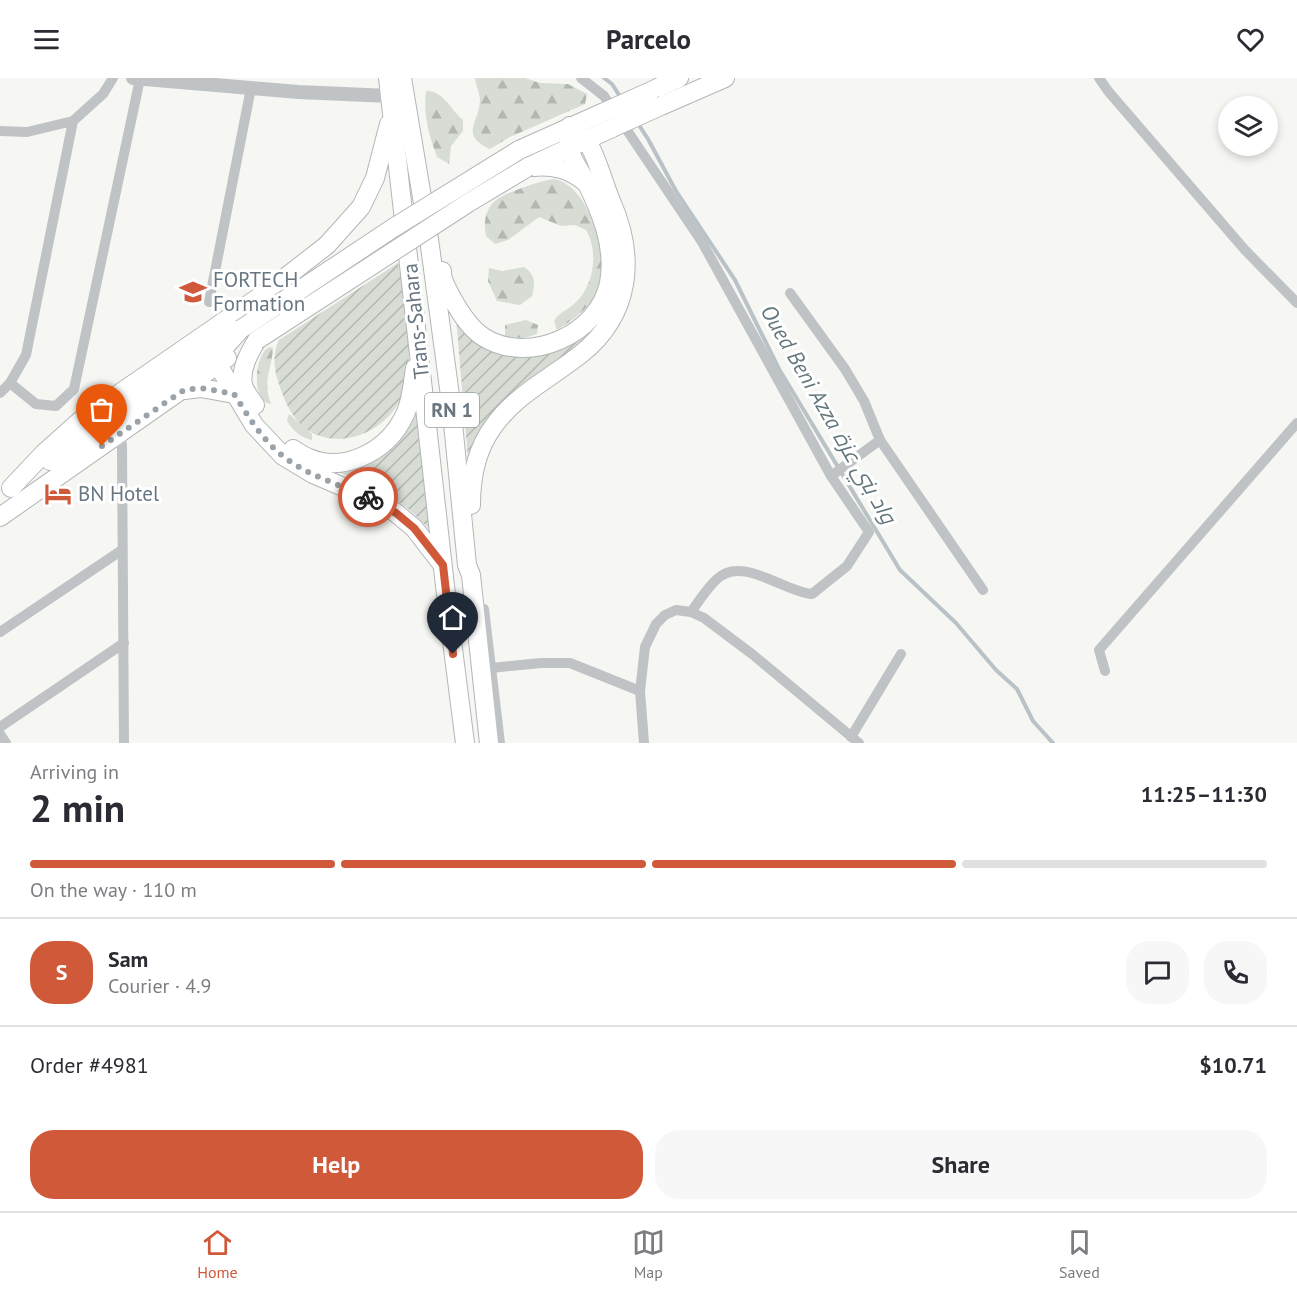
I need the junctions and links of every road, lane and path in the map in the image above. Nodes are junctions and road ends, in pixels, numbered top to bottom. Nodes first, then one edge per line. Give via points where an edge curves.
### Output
1 (113, 78) edge
2 (133, 78) edge
3 (402, 78) edge
4 (581, 78) edge
5 (679, 78) edge
6 (724, 78) edge
7 (1099, 78) edge
8 (140, 79) edge
9 (250, 88) junction
10 (390, 95) edge
11 (73, 121) junction
12 (570, 126) junction
13 (0, 130) edge
14 (587, 140) junction
15 (569, 148) junction
16 (528, 167) junction
17 (586, 183) junction
18 (429, 239) junction
19 (790, 293) dead end
20 (209, 302) dead end
21 (1297, 303) edge
22 (257, 340) junction
23 (419, 346) junction
24 (218, 357) junction
25 (10, 383) junction
26 (184, 390) junction
27 (239, 390) junction
28 (0, 393) edge
29 (1297, 423) edge
30 (119, 434) junction
31 (880, 440) junction
32 (831, 476) junction
33 (6, 492) edge
34 (0, 517) edge
35 (122, 550) junction
36 (443, 565) junction
37 (469, 570) junction
38 (983, 590) dead end
39 (691, 612) junction
40 (0, 632) edge
41 (124, 643) junction
42 (901, 654) dead end
43 (491, 668) junction
44 (1105, 670) dead end
45 (640, 692) junction
46 (0, 727) edge
47 (0, 734) edge
48 (855, 740) edge
49 (123, 742) edge
50 (6, 743) edge
51 (465, 743) edge
52 (489, 743) edge
53 (500, 743) edge
54 (644, 743) edge

1 - 11 street via 103,94
2 - 8 street
3 - 18 highway, RN 1
4 - 32 street via 604,96 702,242
5 - 12 highway, bridge
6 - 14 highway, bridge
7 - 21 street via 1245,250
8 - 9 street
8 - 25 street via 74,389 57,406 36,404
9 - 10 street
9 - 20 street
10 - 23 highway, Trans-Sahara / RN 1
10 - 33 highway via 375,178 361,207 327,245 268,291 81,420
11 - 13 street via 27,132
11 - 25 street via 26,355
12 - 14 highway
12 - 15 highway
12 - 24 highway, bridge via 519,150 384,234 241,328
14 - 15 highway
14 - 37 highway via 622,230 626,272 621,298 612,319 591,345 511,406 491,429 473,472
15 - 16 highway
15 - 17 highway
16 - 17 highway via 560,168
16 - 22 highway, bridge
17 - 18 highway via 603,218 609,248 609,283 603,301 585,323 559,342 512,347 478,333 447,288
18 - 37 highway, RN 1
19 - 31 street via 845,369
22 - 24 highway
22 - 27 highway via 248,355
23 - 27 highway via 410,402 401,422 386,442 364,456 345,461 309,458 290,447
23 - 36 highway, Trans-Sahara / RN 1
24 - 26 highway
24 - 27 highway
24 - 33 highway
25 - 28 street
26 - 27 highway
26 - 30 highway
27 - 36 highway via 254,425 283,456 313,474 383,504 414,528
29 - 44 street via 1099,650
30 - 34 highway
30 - 35 street
31 - 32 street
31 - 38 street
32 - 39 street via 869,532 847,567 812,594 734,569 718,577
35 - 40 street
35 - 41 street
36 - 51 highway, Trans-Sahara / RN 1
37 - 43 street via 480,579
37 - 52 highway, RN 1
39 - 45 street via 676,610 656,624 645,646
39 - 48 street via 752,654
41 - 46 street
41 - 49 street
42 - 48 street
43 - 45 street via 570,663
43 - 53 street
45 - 54 street
47 - 50 street

